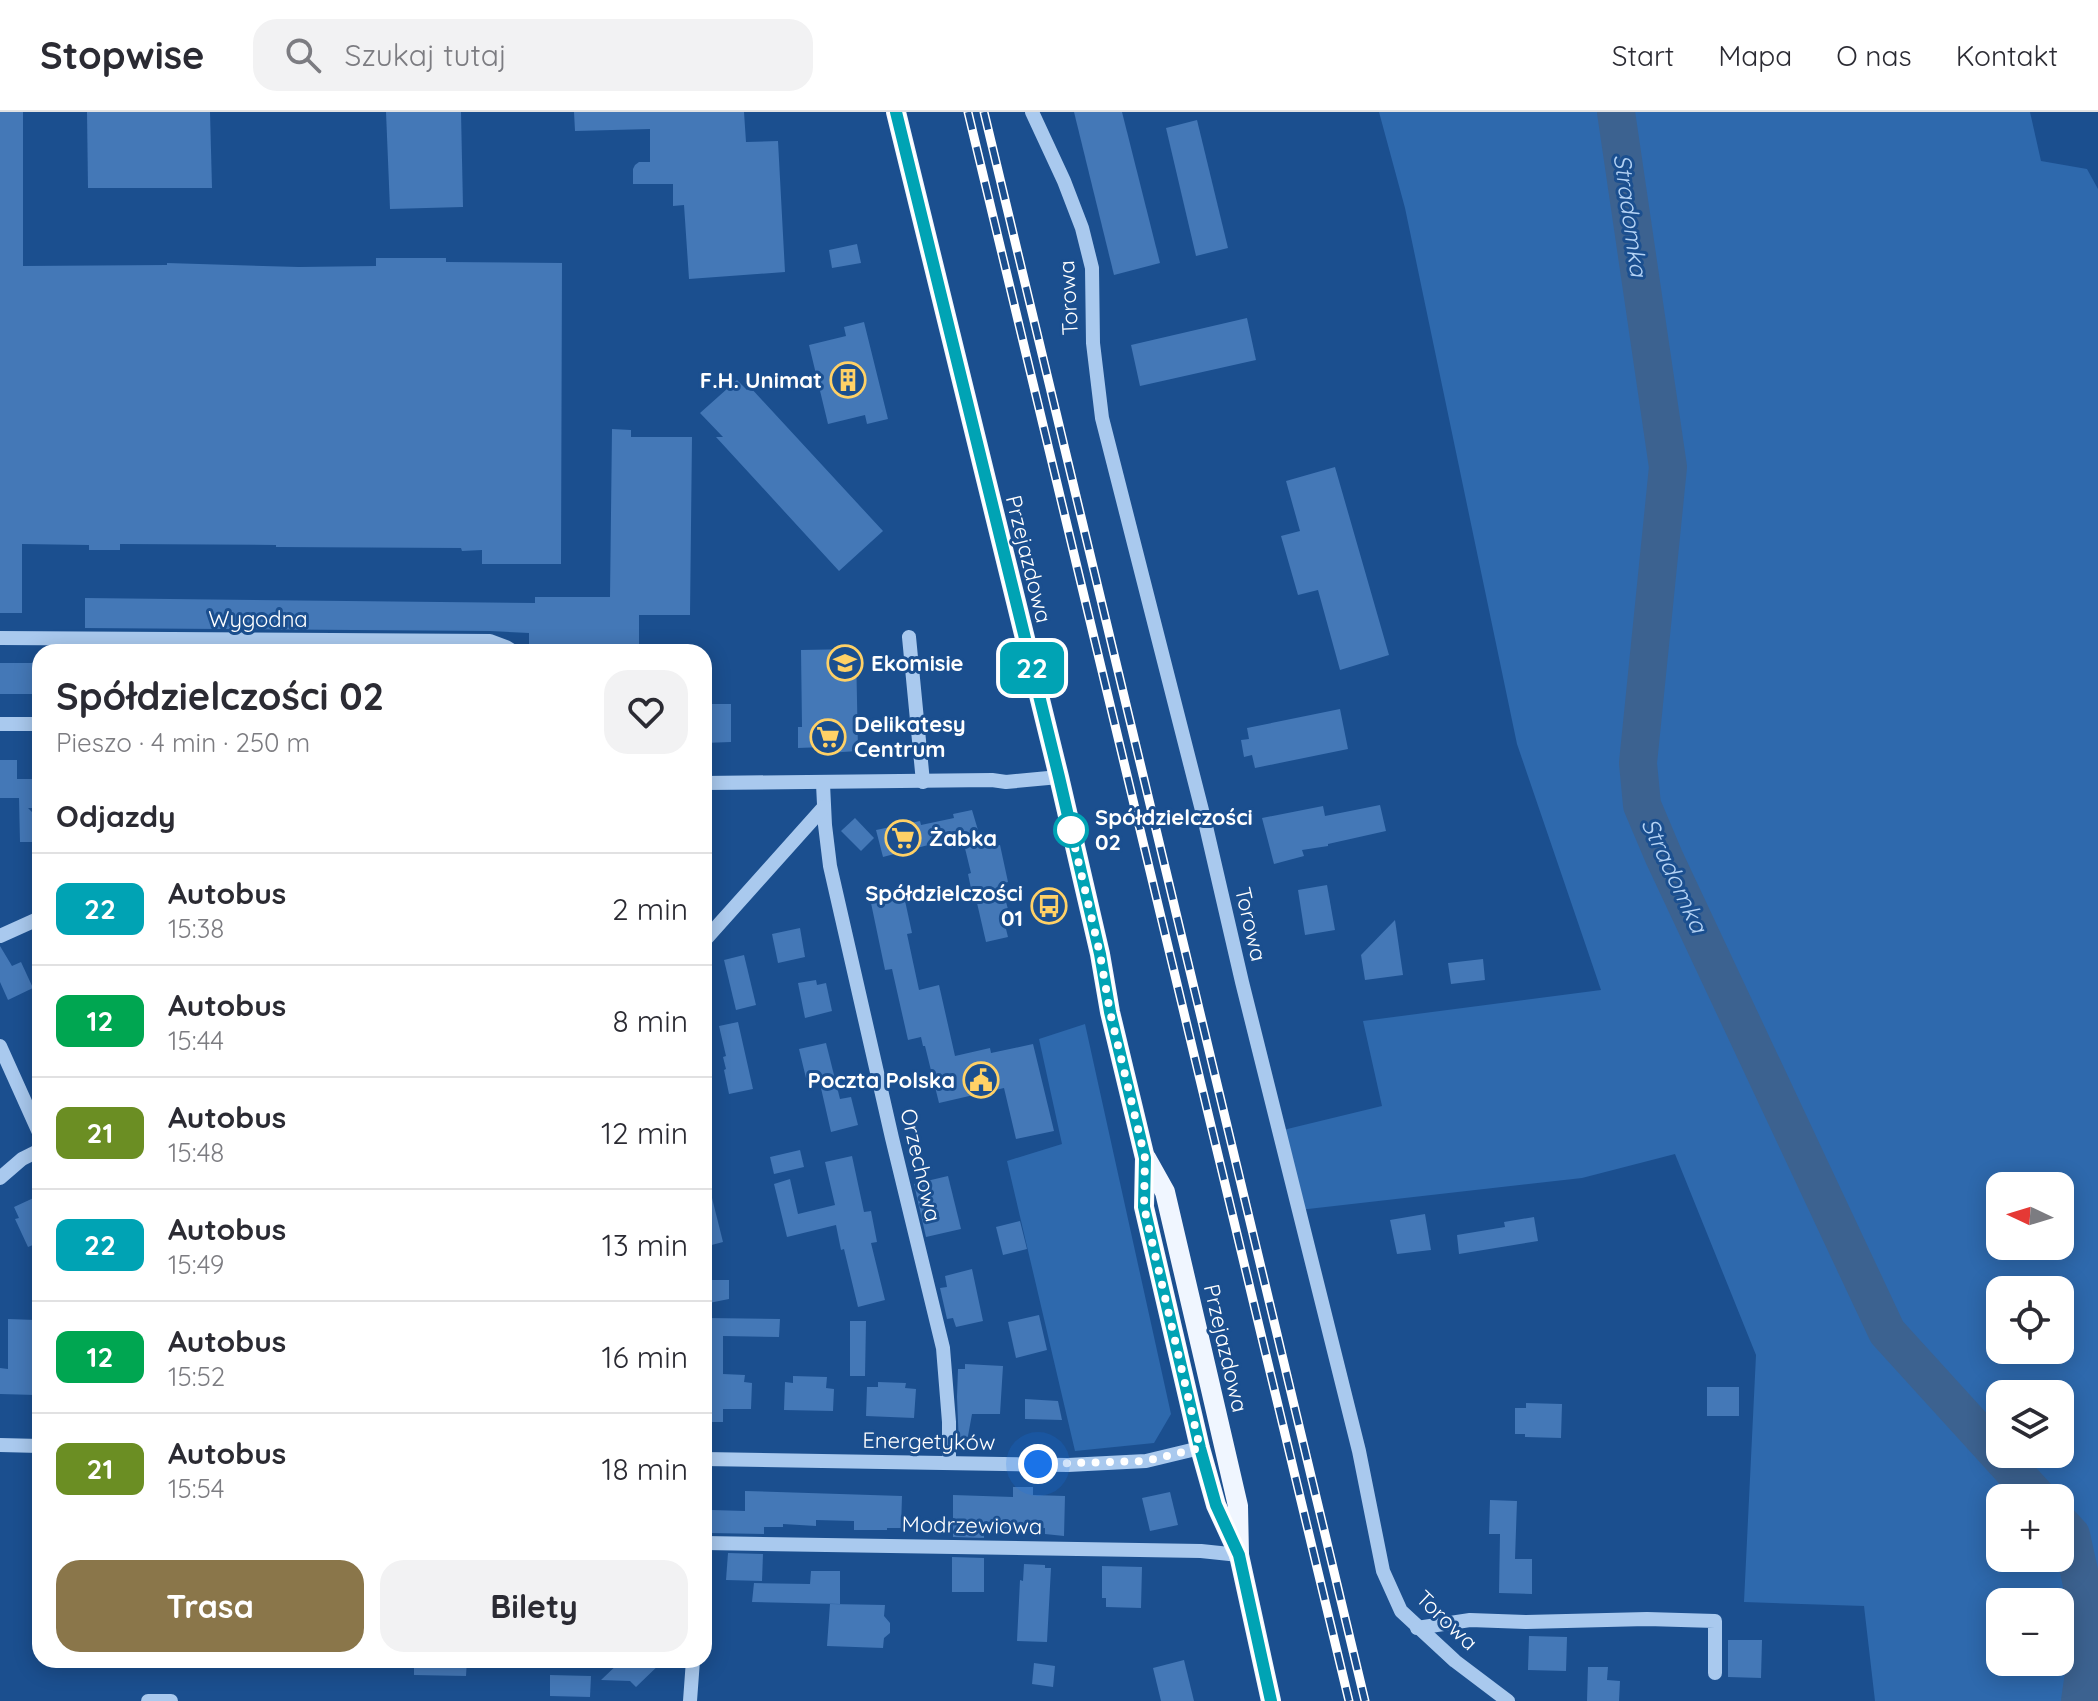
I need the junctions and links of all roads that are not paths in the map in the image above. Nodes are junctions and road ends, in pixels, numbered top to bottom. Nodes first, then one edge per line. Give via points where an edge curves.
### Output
1 (896, 112) edge
2 (1032, 112) edge
3 (909, 637) dead end
4 (0, 638) edge
5 (498, 644) edge
6 (0, 724) edge
7 (32, 724) edge
8 (1059, 777) junction
9 (923, 782) junction
10 (712, 783) edge
11 (823, 784) junction
12 (824, 807) junction
13 (32, 922) edge
14 (712, 932) edge
15 (0, 936) edge
16 (0, 1046) edge
17 (32, 1117) edge
18 (32, 1154) edge
19 (1145, 1158) junction
20 (0, 1178) edge
21 (0, 1445) edge
22 (32, 1446) edge
23 (1200, 1448) junction
24 (712, 1459) edge
25 (949, 1463) junction
26 (712, 1543) edge
27 (1239, 1555) junction
28 (1417, 1628) junction
29 (692, 1668) edge
30 (1715, 1673) dead end
31 (148, 1701) edge
32 (171, 1701) edge
33 (690, 1701) edge
34 (1271, 1701) edge
35 (1508, 1701) edge

1 - 8 main road, Przejazdowa
2 - 28 street, Torowa via 1082,228 1092,268 1102,418 1359,1451 1383,1571 1401,1611
3 - 9 street
4 - 5 street, Wygodna
6 - 7 street
8 - 9 street
8 - 19 main road, Przejazdowa
9 - 11 street
10 - 11 street
11 - 12 street, Orzechowa
12 - 14 street
12 - 25 street, Orzechowa via 830,866 943,1348
13 - 15 street
16 - 17 street
18 - 20 street
19 - 23 main road, Przejazdowa via 1144,1207
19 - 27 main road, Przejazdowa via 1165,1192 1238,1506
21 - 22 street
23 - 25 street, Energetyków via 1146,1461
23 - 27 main road, Przejazdowa via 1216,1505
24 - 25 street, Energetyków
26 - 27 street, Modrzewiowa
27 - 34 main road, Przejazdowa
28 - 30 street via 1470,1620 1715,1621
28 - 35 street, Torowa
29 - 33 street
31 - 32 street

